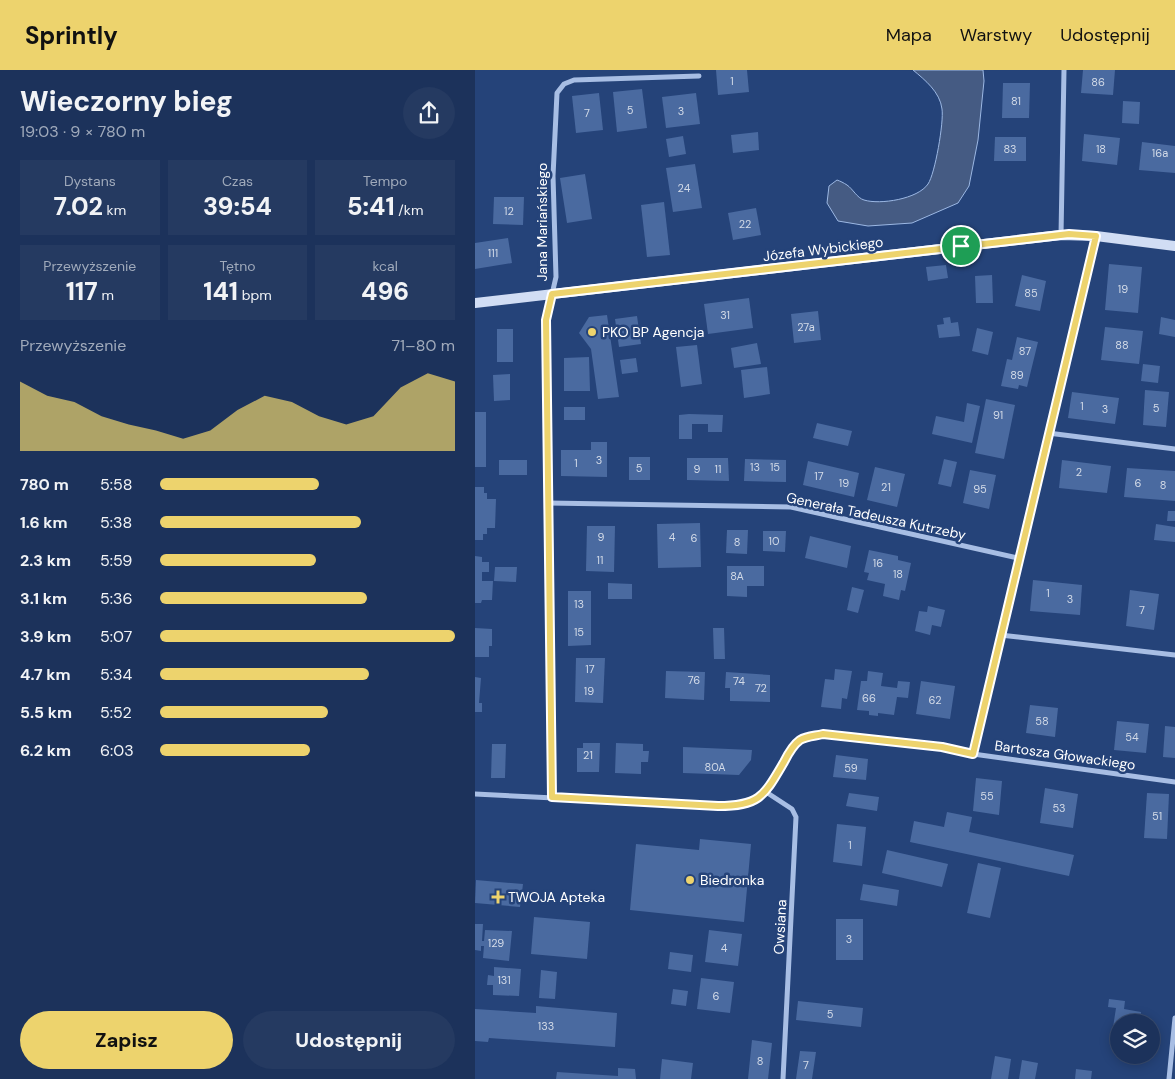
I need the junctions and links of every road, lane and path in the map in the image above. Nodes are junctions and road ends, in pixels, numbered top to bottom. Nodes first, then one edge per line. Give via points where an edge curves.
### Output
1 (1064, 70) edge
2 (699, 76) dead end
3 (1061, 235) junction
4 (1096, 236) junction
5 (1175, 246) edge
6 (552, 294) junction
7 (475, 303) edge
8 (1048, 433) junction
9 (1175, 449) edge
10 (548, 503) junction
11 (1018, 558) junction
12 (1001, 634) junction
13 (1175, 655) edge
14 (973, 754) junction
15 (1175, 782) edge
16 (765, 792) junction
17 (475, 794) edge
18 (552, 797) junction
19 (1175, 1018) edge
20 (783, 1079) edge
21 (1169, 1079) edge

1 - 3 street
2 - 6 street, Jana Mariańskiego via 574,80 564,84 557,93 553,176 556,277
3 - 4 street, Józefa Wybickiego
3 - 6 street, Józefa Wybickiego
4 - 5 street, Józefa Wybickiego
4 - 8 street
6 - 7 street, Józefa Wybickiego
6 - 10 street, Jana Mariańskiego via 546,320
8 - 9 street
8 - 11 street
10 - 11 street, Generała Tadeusza Kutrzeby via 791,507
10 - 18 street, Jana Mariańskiego
11 - 12 street
12 - 13 street
12 - 14 street
14 - 15 street, Bartosza Głowackiego
14 - 16 street, Bartosza Głowackiego via 942,747 823,734 807,737 795,745
16 - 18 street via 752,801 730,806
16 - 20 street, Owsiana via 792,809 796,818
17 - 18 street
19 - 21 street

